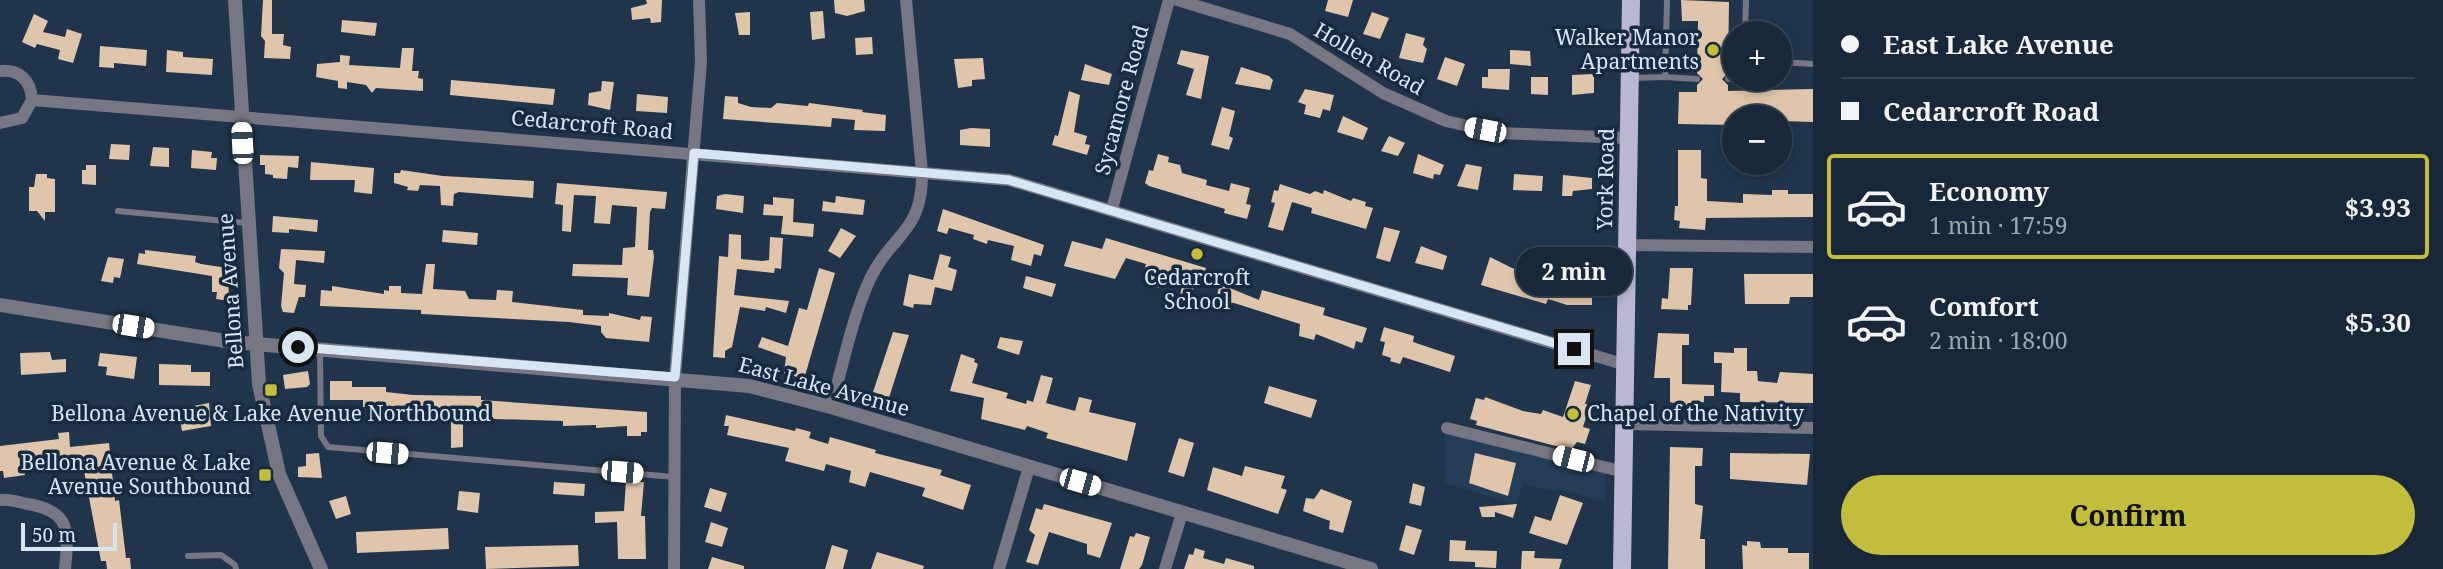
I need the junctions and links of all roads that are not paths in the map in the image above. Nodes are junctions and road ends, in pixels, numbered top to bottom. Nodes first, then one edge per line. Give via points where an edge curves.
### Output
1 (235, 0) edge
2 (699, 0) edge
3 (906, 0) edge
4 (1169, 0) edge
5 (1177, 0) edge
6 (1632, 0) edge
7 (1667, 0) edge
8 (1746, 0) edge
9 (1745, 21) edge
10 (1792, 63) edge
11 (1813, 64) edge
12 (0, 71) edge
13 (1630, 78) junction
14 (1665, 78) junction
15 (1697, 79) dead end
16 (32, 100) junction
17 (241, 116) junction
18 (0, 123) edge
19 (1629, 138) junction
20 (694, 153) junction
21 (922, 172) junction
22 (1112, 209) junction
23 (118, 211) dead end
24 (247, 223) junction
25 (1628, 244) junction
26 (1813, 247) edge
27 (0, 305) edge
28 (255, 343) junction
29 (320, 349) junction
30 (1626, 365) junction
31 (675, 377) junction
32 (831, 407) junction
33 (1625, 424) junction
34 (1447, 428) dead end
35 (1813, 428) edge
36 (1029, 467) junction
37 (1624, 472) junction
38 (674, 477) junction
39 (0, 500) edge
40 (1182, 513) junction
41 (188, 556) dead end
42 (1343, 565) edge
43 (65, 569) edge
44 (236, 569) edge
45 (321, 569) edge
46 (674, 569) edge
47 (999, 569) edge
48 (1165, 569) edge
49 (1371, 569) edge
50 (1622, 569) edge

1 - 17 street, Bellona Avenue
2 - 20 street via 701,62
3 - 21 street
4 - 22 street, Sycamore Road
5 - 19 street, Hollen Road via 1290,34 1383,93 1446,121 1508,134
6 - 13 main road, York Road
7 - 14 lane
8 - 9 lane
10 - 11 lane
12 - 16 street via 22,76 29,83
13 - 14 lane
13 - 19 main road, York Road
14 - 15 lane
16 - 17 street, Cedarcroft Road
16 - 18 street via 22,118
17 - 20 street, Cedarcroft Road
17 - 24 street, Bellona Avenue
19 - 25 main road, York Road
20 - 21 street, Cedarcroft Road
20 - 31 street
21 - 22 street, Cedarcroft Road via 1009,180
21 - 32 street via 918,211 871,278
22 - 30 street, Cedarcroft Road
23 - 24 lane
24 - 28 street, Bellona Avenue
25 - 26 street
25 - 30 main road, York Road
27 - 28 street, East Lake Avenue
28 - 29 street, East Lake Avenue
28 - 45 street, Bellona Avenue via 276,465
29 - 31 street, East Lake Avenue
29 - 38 lane via 321,436 328,447
30 - 33 main road, York Road
31 - 32 street, East Lake Avenue via 749,386
31 - 38 street
32 - 36 street, East Lake Avenue
33 - 35 street
33 - 37 main road, York Road
34 - 37 street
36 - 40 street, East Lake Avenue
36 - 47 street
37 - 50 main road, York Road
38 - 46 street
39 - 43 street via 57,512 65,530
40 - 42 street, East Lake Avenue
40 - 48 street
41 - 44 lane via 221,555
42 - 49 street, East Lake Avenue

